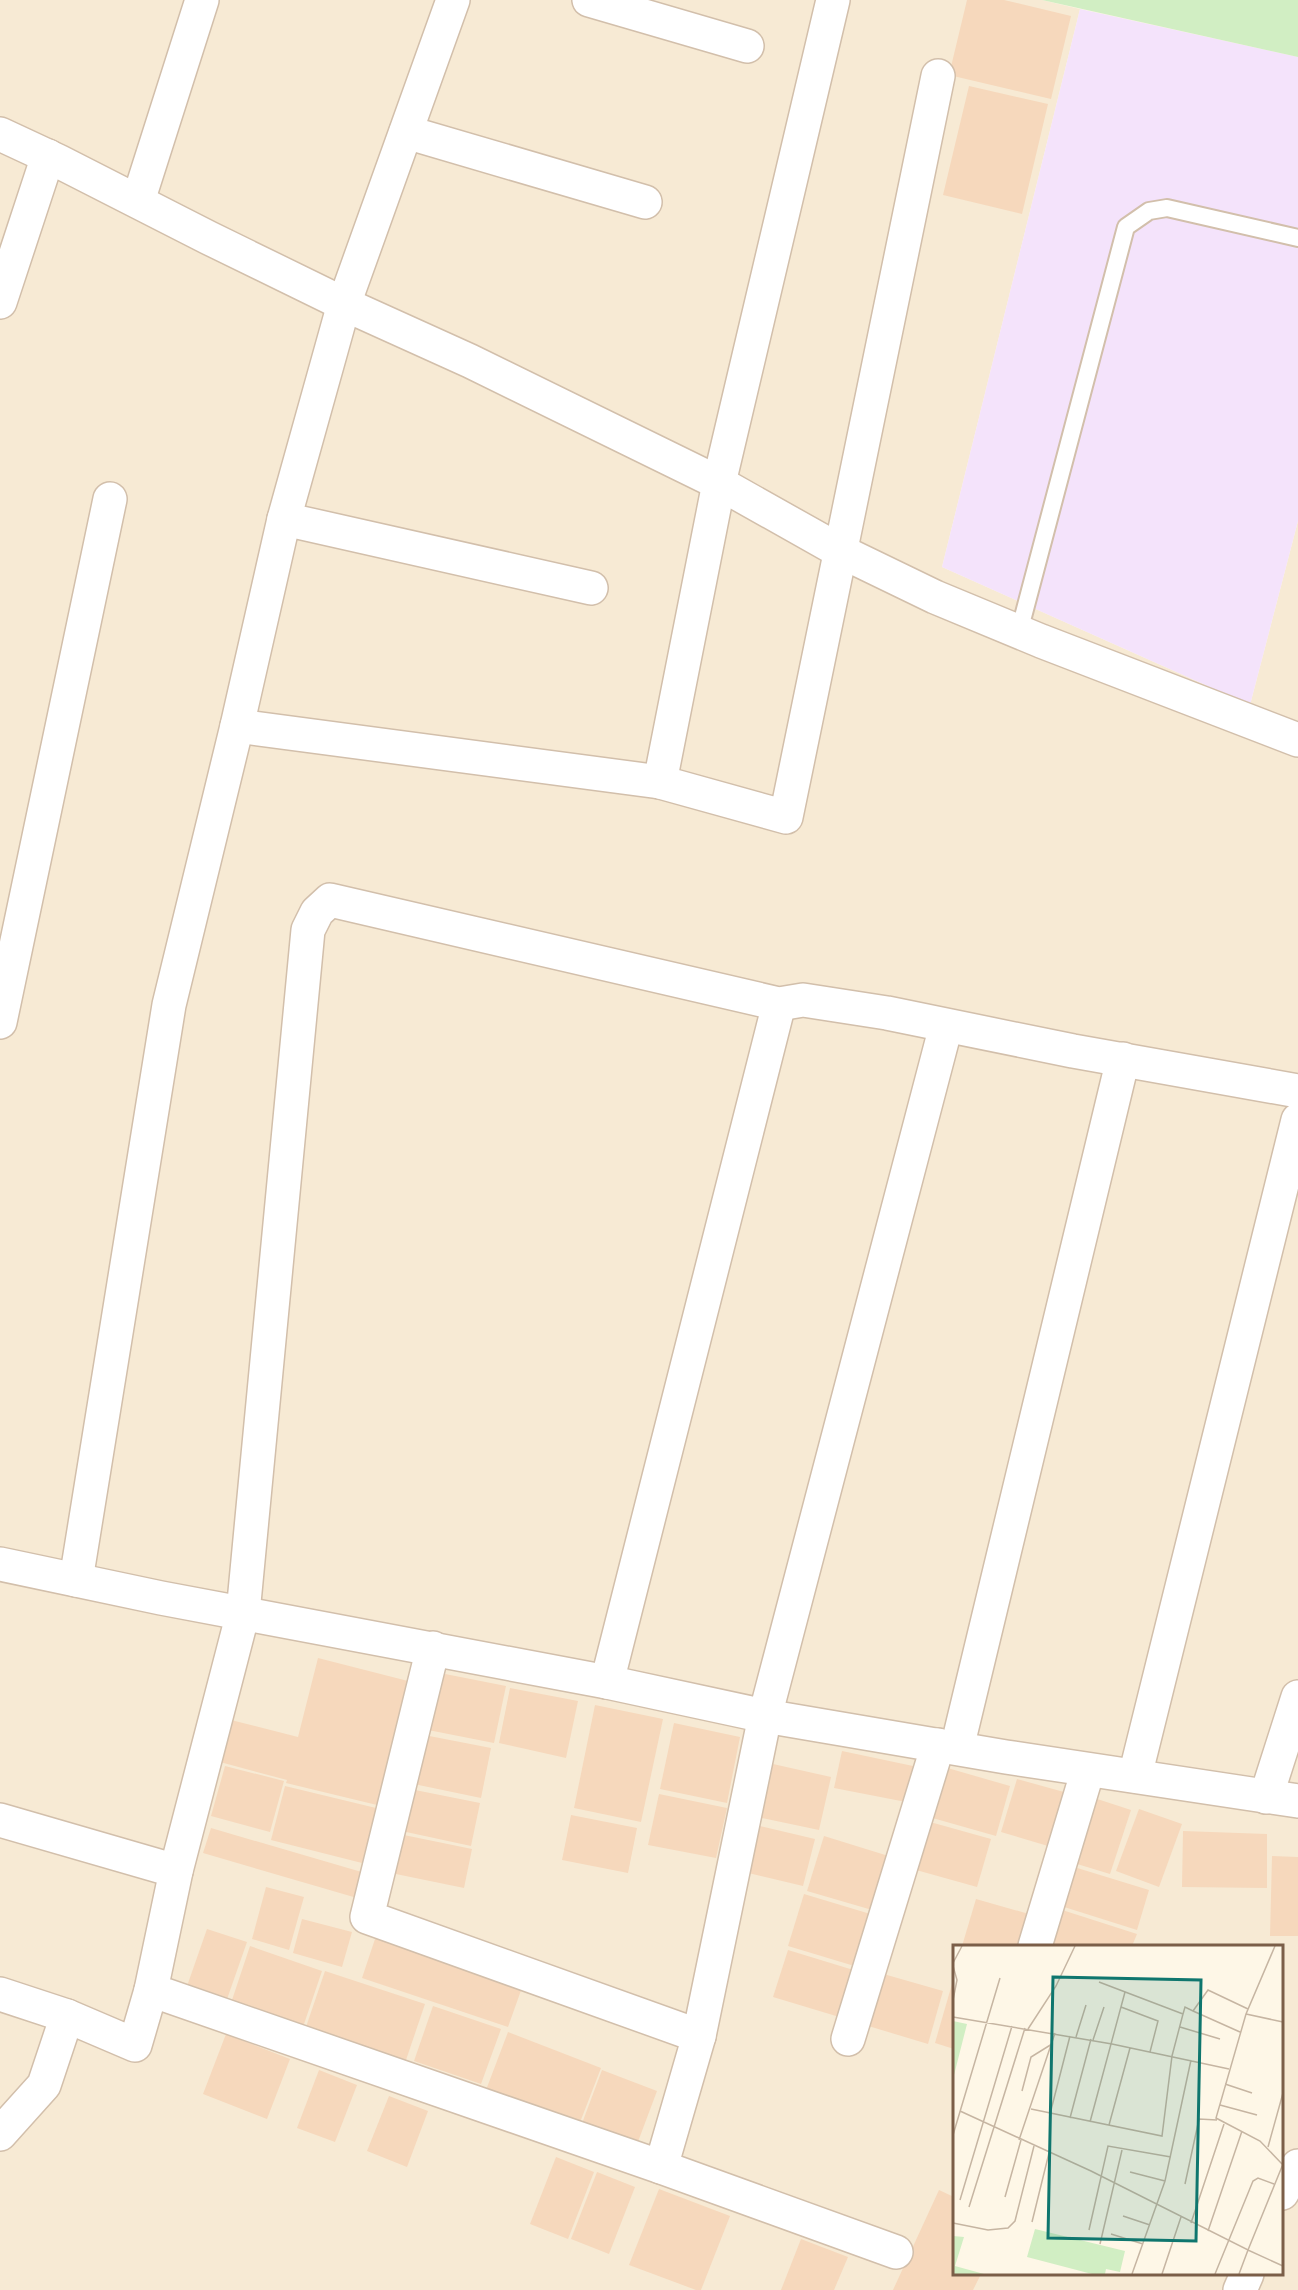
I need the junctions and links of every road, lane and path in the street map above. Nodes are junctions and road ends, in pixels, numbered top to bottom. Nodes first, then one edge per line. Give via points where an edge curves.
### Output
1 (202, 0) edge
2 (453, 0) edge
3 (589, 0) edge
4 (832, 0) edge
5 (747, 46) dead end
6 (938, 76) dead end
7 (406, 132) junction
8 (0, 134) edge
9 (48, 156) junction
10 (138, 201) junction
11 (645, 202) dead end
12 (1298, 238) edge
13 (0, 302) edge
14 (344, 304) junction
15 (719, 483) junction
16 (110, 499) dead end
17 (284, 519) junction
18 (840, 551) junction
19 (591, 588) dead end
20 (1019, 632) junction
21 (237, 726) junction
22 (1298, 740) edge
23 (660, 782) junction
24 (779, 1004) junction
25 (0, 1022) edge
26 (946, 1026) junction
27 (1123, 1059) junction
28 (1298, 1091) edge
29 (1298, 1120) edge
30 (0, 1564) edge
31 (76, 1580) junction
32 (243, 1613) junction
33 (433, 1648) junction
34 (607, 1682) junction
35 (1298, 1700) edge
36 (765, 1716) junction
37 (948, 1747) junction
38 (1088, 1770) junction
39 (1135, 1776) junction
40 (1266, 1797) junction
41 (1298, 1801) edge
42 (0, 1820) edge
43 (176, 1871) junction
44 (1036, 1945) edge
45 (151, 1990) junction
46 (0, 1994) edge
47 (67, 2016) junction
48 (699, 2036) junction
49 (848, 2039) dead end
50 (0, 2134) edge
51 (1298, 2166) edge
52 (661, 2167) junction
53 (1283, 2190) edge
54 (896, 2252) dead end
55 (1247, 2275) edge
56 (1240, 2290) edge

1 - 10 street
2 - 7 street
3 - 5 street
4 - 15 street
6 - 18 street
7 - 11 street
7 - 14 street
8 - 9 street
9 - 10 street
9 - 13 street
10 - 14 street
12 - 20 lane via 1167,208 1149,211 1126,227
14 - 15 street via 470,360
14 - 17 street
15 - 18 street
15 - 23 street
16 - 25 street
17 - 19 street
17 - 21 street
18 - 20 street
18 - 23 street via 786,817
20 - 22 street
21 - 23 street
21 - 31 street via 169,1005
24 - 26 street via 803,1000
24 - 32 street via 330,900 317,912 308,930
24 - 34 street
26 - 27 street
26 - 36 street
27 - 28 street
27 - 37 street
29 - 39 street
30 - 31 street
31 - 32 street
32 - 33 street
32 - 43 street
33 - 34 street
33 - 48 street via 367,1917
34 - 36 street
35 - 40 street
36 - 37 street
36 - 48 street
37 - 38 street
37 - 49 street
38 - 39 street
38 - 44 street
39 - 40 street
40 - 41 street
42 - 43 street
43 - 45 street
45 - 47 street via 135,2045
45 - 52 street
46 - 47 street
47 - 50 street via 44,2085
48 - 52 street
51 - 53 street
52 - 54 street
55 - 56 street

